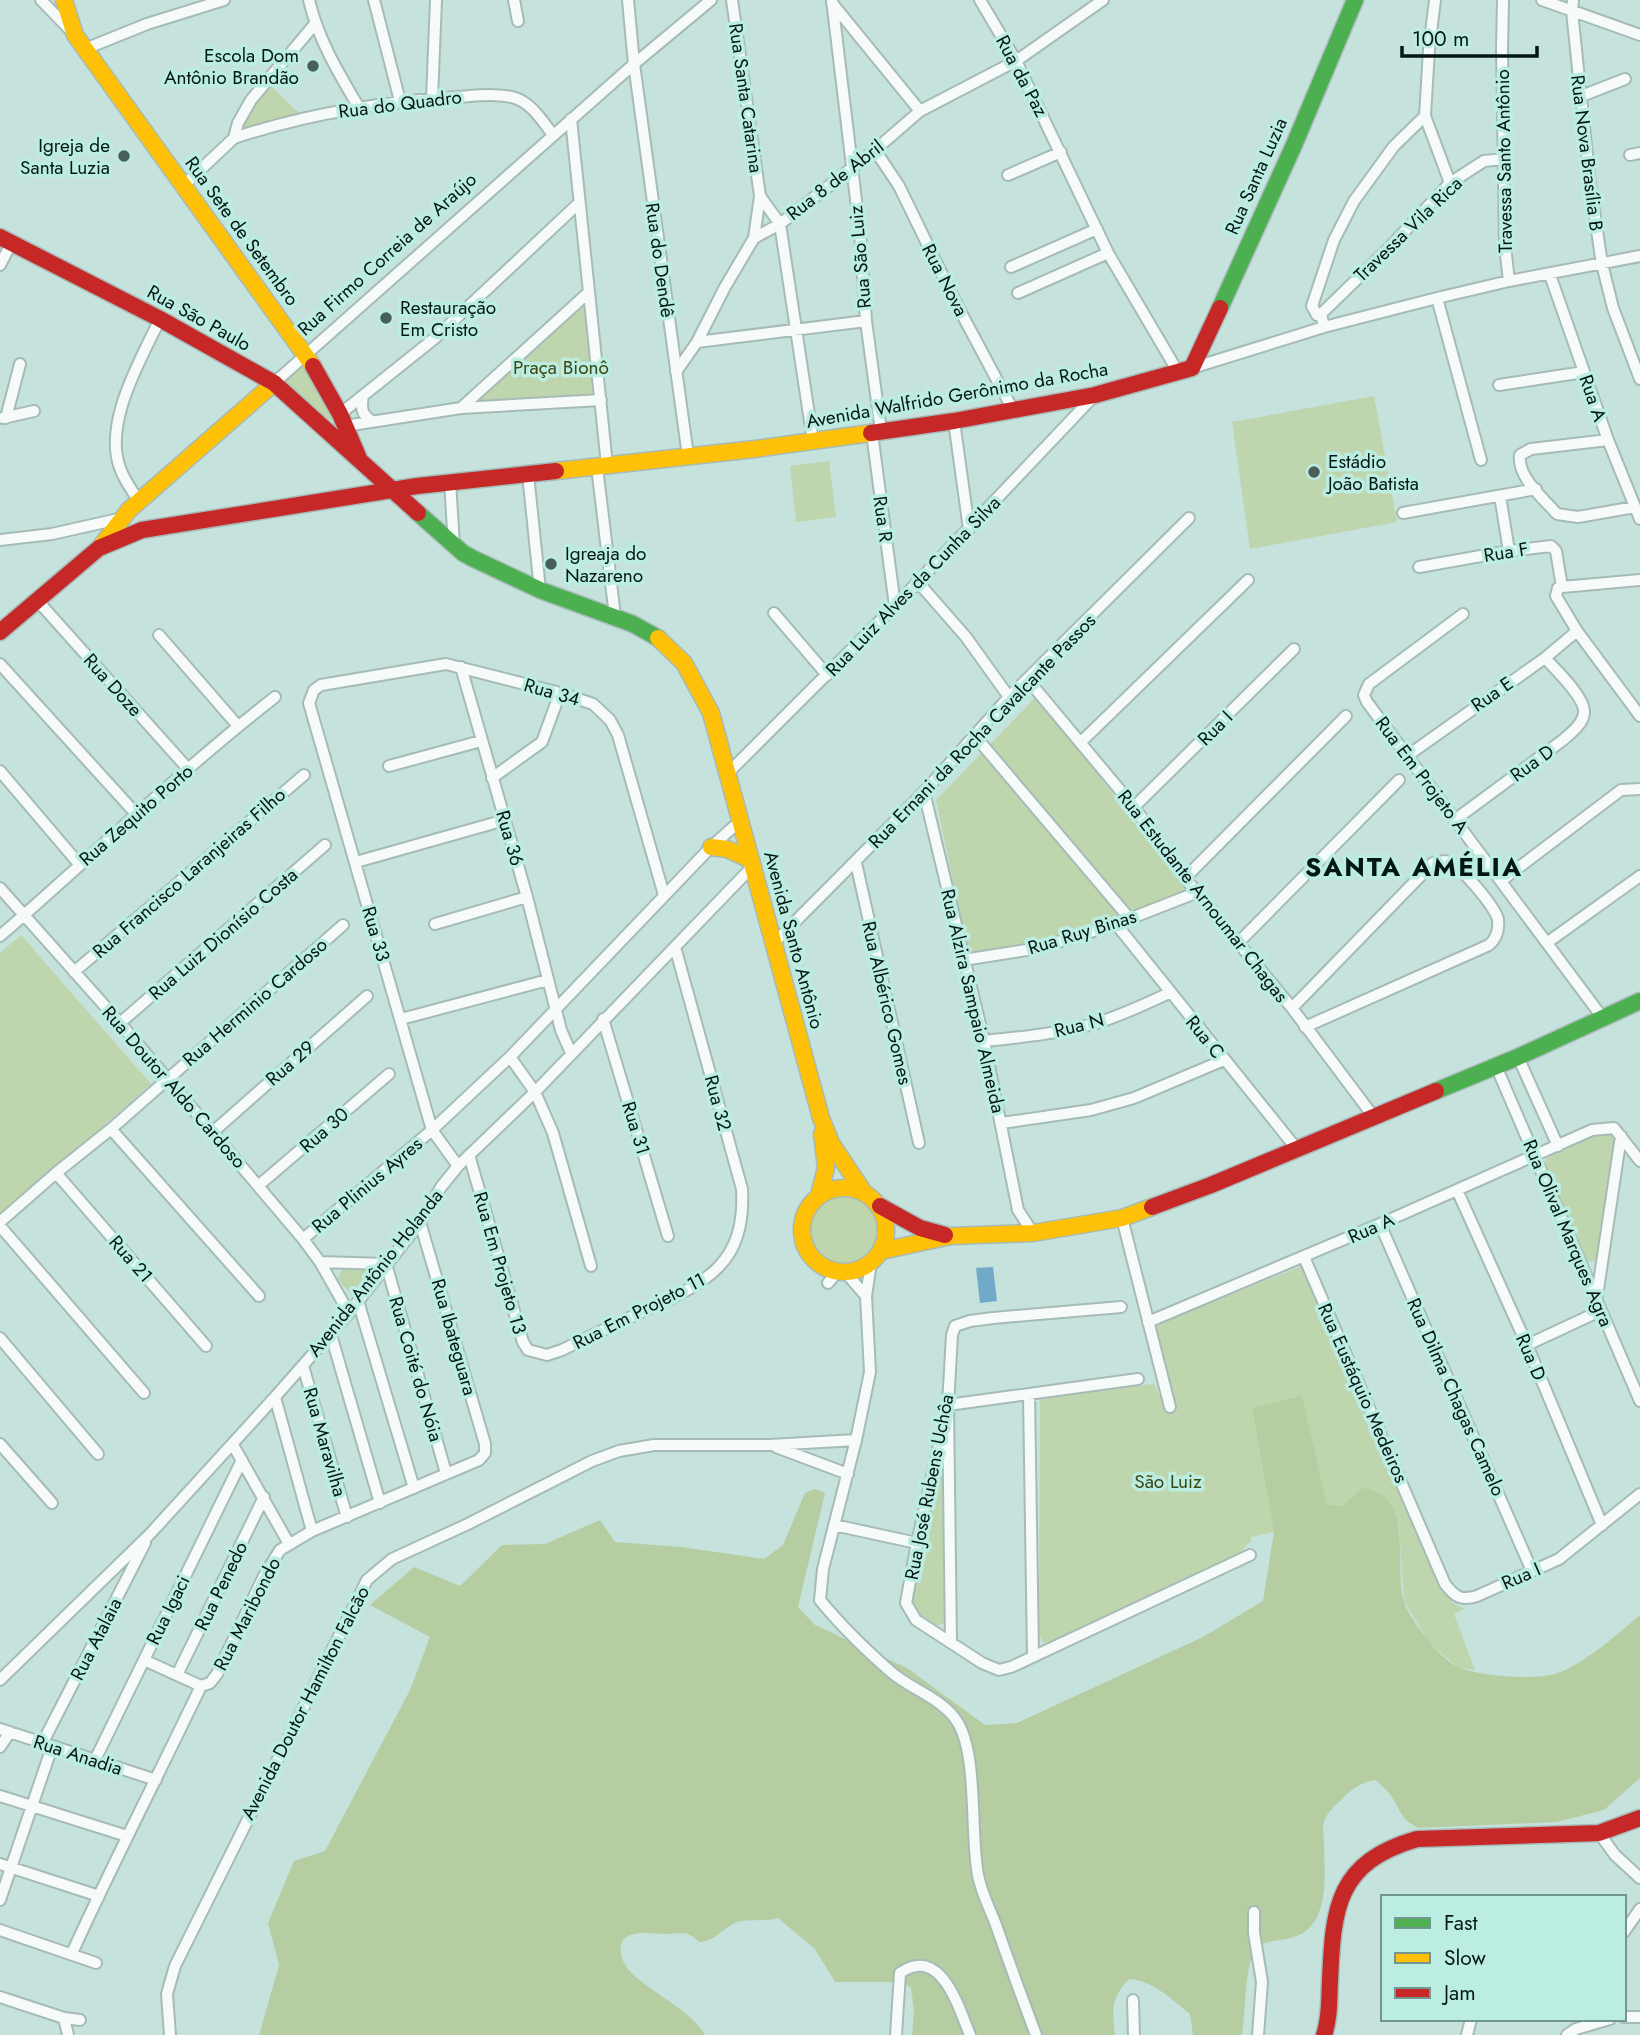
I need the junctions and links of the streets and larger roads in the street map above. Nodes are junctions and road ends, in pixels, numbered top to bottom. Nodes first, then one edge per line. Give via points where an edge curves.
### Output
1 (41, 0) edge
2 (64, 0) edge
3 (224, 0) edge
4 (309, 0) edge
5 (374, 0) edge
6 (436, 0) edge
7 (514, 0) edge
8 (628, 0) edge
9 (711, 0) edge
10 (732, 0) edge
11 (980, 0) edge
12 (1103, 0) edge
13 (1355, 0) edge
14 (1435, 0) edge
15 (1503, 0) edge
16 (1542, 0) edge
17 (832, 1) edge
18 (1572, 6) edge
19 (518, 21) dead end
20 (314, 25) junction
21 (75, 35) junction
22 (1640, 35) edge
23 (85, 49) junction
24 (1016, 61) junction
25 (634, 64) junction
26 (1625, 79) dead end
27 (1580, 97) junction
28 (432, 99) junction
29 (400, 101) junction
30 (358, 106) junction
31 (920, 111) junction
32 (1425, 116) junction
33 (572, 118) junction
34 (553, 135) junction
35 (234, 138) junction
36 (875, 150) junction
37 (1061, 152) junction
38 (1504, 159) junction
39 (851, 167) junction
40 (1008, 175) dead end
41 (1450, 183) junction
42 (183, 186) junction
43 (760, 197) junction
44 (579, 203) junction
45 (780, 224) junction
46 (1097, 229) junction
47 (754, 238) junction
48 (6, 240) edge
49 (1108, 253) junction
50 (1640, 256) edge
51 (1602, 264) junction
52 (0, 265) edge
53 (1010, 267) dead end
54 (1550, 275) junction
55 (1509, 281) junction
56 (589, 292) junction
57 (1018, 293) dead end
58 (1437, 298) junction
59 (1321, 314) junction
60 (160, 318) junction
61 (866, 321) junction
62 (1324, 327) junction
63 (797, 331) junction
64 (697, 342) junction
65 (306, 355) junction
66 (20, 364) dead end
67 (1185, 370) junction
68 (676, 372) junction
69 (1584, 372) junction
70 (1640, 379) edge
71 (274, 383) junction
72 (1499, 385) dead end
73 (1095, 395) junction
74 (363, 396) junction
75 (601, 400) junction
76 (461, 408) junction
77 (1013, 410) junction
78 (34, 411) dead end
79 (3, 419) edge
80 (343, 420) junction
81 (372, 421) junction
82 (954, 421) junction
83 (324, 427) junction
84 (876, 432) junction
85 (1608, 440) junction
86 (813, 442) junction
87 (688, 456) junction
88 (1481, 460) dead end
89 (361, 461) junction
90 (602, 466) junction
91 (374, 473) junction
92 (528, 474) junction
93 (450, 481) junction
94 (417, 486) junction
95 (1535, 489) junction
96 (393, 490) junction
97 (1500, 496) junction
98 (353, 499) junction
99 (412, 507) junction
100 (1635, 507) junction
101 (130, 510) junction
102 (1403, 513) dead end
103 (1189, 518) dead end
104 (1640, 519) edge
105 (85, 527) junction
106 (969, 528) junction
107 (142, 530) junction
108 (0, 540) edge
109 (454, 546) junction
110 (99, 548) junction
111 (1509, 551) junction
112 (1419, 567) dead end
113 (1248, 580) dead end
114 (1640, 580) edge
115 (917, 581) junction
116 (540, 590) junction
117 (1559, 591) junction
118 (37, 600) junction
119 (895, 606) junction
120 (774, 613) dead end
121 (1463, 614) dead end
122 (615, 616) junction
123 (1577, 631) junction
124 (0, 632) edge
125 (159, 635) dead end
126 (1294, 649) dead end
127 (1545, 658) junction
128 (0, 664) edge
129 (461, 667) junction
130 (827, 675) junction
131 (1028, 680) junction
132 (559, 693) junction
133 (311, 695) joint
134 (275, 697) dead end
135 (1009, 697) junction
136 (1346, 716) dead end
137 (1640, 716) edge
138 (238, 726) junction
139 (975, 736) junction
140 (481, 741) junction
141 (1081, 742) junction
142 (1407, 756) junction
143 (389, 766) dead end
144 (189, 770) junction
145 (0, 771) edge
146 (728, 773) junction
147 (304, 775) dead end
148 (492, 778) junction
149 (1399, 780) dead end
150 (1640, 789) edge
151 (924, 792) junction
152 (1134, 807) junction
153 (137, 815) junction
154 (1456, 819) junction
155 (505, 820) junction
156 (740, 821) junction
157 (325, 845) dead end
158 (711, 847) junction
159 (356, 862) junction
160 (751, 863) junction
161 (856, 863) junction
162 (79, 864) junction
163 (1640, 877) edge
164 (1185, 878) junction
165 (1501, 881) junction
166 (0, 888) edge
167 (1198, 892) junction
168 (664, 895) junction
169 (527, 897) junction
170 (23, 916) junction
171 (1130, 919) junction
172 (435, 924) dead end
173 (1116, 924) junction
174 (343, 925) dead end
175 (0, 936) edge
176 (1239, 942) junction
177 (1548, 942) junction
178 (773, 944) junction
179 (675, 947) junction
180 (963, 960) junction
181 (74, 972) junction
182 (548, 979) junction
183 (1169, 993) junction
184 (367, 996) dead end
185 (1640, 1001) edge
186 (1292, 1008) junction
187 (556, 1009) junction
188 (1602, 1017) junction
189 (401, 1019) junction
190 (603, 1019) junction
191 (120, 1023) junction
192 (1305, 1027) junction
193 (984, 1041) junction
194 (571, 1053) junction
195 (1518, 1057) junction
196 (510, 1058) junction
197 (1224, 1060) junction
198 (1496, 1066) junction
199 (389, 1074) dead end
200 (166, 1079) junction
201 (535, 1092) junction
202 (1373, 1116) junction
203 (821, 1118) junction
204 (1002, 1123) junction
205 (111, 1129) junction
206 (432, 1130) junction
207 (214, 1131) junction
208 (1621, 1136) junction
209 (919, 1143) dead end
210 (1558, 1146) junction
211 (1296, 1148) junction
212 (469, 1155) junction
213 (1536, 1156) junction
214 (1640, 1161) edge
215 (458, 1166) junction
216 (56, 1173) junction
217 (258, 1186) junction
218 (1457, 1189) junction
219 (863, 1191) junction
220 (819, 1195) junction
221 (880, 1206) junction
222 (1018, 1210) junction
223 (1122, 1218) junction
224 (420, 1222) junction
225 (0, 1224) edge
226 (1380, 1224) junction
227 (1033, 1233) junction
228 (1009, 1234) junction
229 (668, 1236) dead end
230 (951, 1236) junction
231 (303, 1239) junction
232 (876, 1257) junction
233 (1304, 1257) junction
234 (726, 1259) joint
235 (320, 1262) junction
236 (387, 1264) junction
237 (591, 1266) dead end
238 (836, 1276) junction
239 (259, 1296) dead end
240 (866, 1296) junction
241 (1597, 1299) junction
242 (358, 1301) junction
243 (1121, 1307) dead end
244 (1600, 1311) junction
245 (349, 1313) junction
246 (1148, 1322) junction
247 (331, 1335) junction
248 (0, 1338) edge
249 (1527, 1345) junction
250 (206, 1346) dead end
251 (547, 1354) joint
252 (303, 1366) junction
253 (1138, 1380) dead end
254 (144, 1393) dead end
255 (1029, 1394) junction
256 (275, 1397) junction
257 (1640, 1401) edge
258 (948, 1405) junction
259 (1170, 1407) dead end
260 (856, 1440) junction
261 (0, 1444) edge
262 (233, 1445) junction
263 (770, 1445) junction
264 (98, 1454) dead end
265 (485, 1454) joint
266 (242, 1460) junction
267 (446, 1474) junction
268 (848, 1474) junction
269 (414, 1488) junction
270 (1640, 1494) edge
271 (264, 1497) junction
272 (52, 1503) dead end
273 (380, 1503) junction
274 (347, 1517) junction
275 (834, 1525) junction
276 (1602, 1525) junction
277 (1423, 1529) joint
278 (312, 1531) junction
279 (150, 1534) junction
280 (917, 1543) junction
281 (289, 1544) junction
282 (1250, 1555) dead end
283 (1532, 1571) junction
284 (951, 1642) junction
285 (1033, 1656) junction
286 (144, 1660) junction
287 (177, 1675) junction
288 (0, 1680) edge
289 (201, 1686) junction
290 (5, 1730) edge
291 (47, 1746) junction
292 (0, 1747) edge
293 (95, 1760) junction
294 (156, 1780) junction
295 (0, 1796) edge
296 (31, 1808) junction
297 (1640, 1818) edge
298 (1599, 1833) junction
299 (127, 1836) junction
300 (6, 1866) edge
301 (1640, 1878) edge
302 (99, 1896) junction
303 (0, 1900) edge
304 (1640, 1909) edge
305 (1254, 1912) dead end
306 (1626, 1929) edge
307 (0, 1930) edge
308 (72, 1953) junction
309 (96, 1963) dead end
310 (0, 1997) edge
311 (1133, 2000) dead end
312 (64, 2018) junction
313 (80, 2020) dead end
314 (1602, 2021) edge
315 (1572, 2028) edge
316 (68, 2035) edge
317 (170, 2035) edge
318 (896, 2035) edge
319 (970, 2035) edge
320 (1036, 2035) edge
321 (1133, 2035) edge
322 (1258, 2035) edge
323 (1324, 2035) edge

1 - 21 street, Rua Sete de Setembro
2 - 21 street, Rua Sete de Setembro
3 - 23 street via 147,23
4 - 20 street
5 - 29 street
6 - 28 street
7 - 19 street
8 - 25 street, Rua do Dendê
9 - 25 street, Rua Firmo Correia de Araújo
10 - 43 street, Rua Santa Catarina
11 - 24 street, Rua da Paz
12 - 24 street, Rua 8 de Abril
13 - 67 street, Rua Santa Luzia via 1294,145
14 - 32 street
15 - 38 street, Travessa Santo Antônio
16 - 18 street
17 - 31 street
17 - 39 street, Rua São Luiz
18 - 22 street
18 - 27 street, Rua Nova Brasília B
20 - 30 street
20 - 35 street via 251,100
21 - 23 street, Rua Sete de Setembro
23 - 42 street, Rua Sete de Setembro
24 - 31 street, Rua 8 de Abril
24 - 37 street, Rua da Paz
25 - 33 street, Rua Firmo Correia de Araújo
25 - 68 street, Rua do Dendê
26 - 27 street
27 - 51 street, Rua Nova Brasília B
28 - 29 street, Rua do Quadro
28 - 34 street, Rua do Quadro via 510,97 540,117
29 - 30 street, Rua do Quadro
30 - 35 street, Rua do Quadro
31 - 36 street, Rua 8 de Abril
32 - 41 street
32 - 59 street, Travessa Vila Rica via 1394,146 1354,201 1312,301 1314,313
33 - 34 street, Rua Firmo Correia de Araújo
33 - 44 street
34 - 65 street, Rua Firmo Correia de Araújo
35 - 42 street
36 - 39 street, Rua 8 de Abril
36 - 77 street, Rua Nova via 899,186
37 - 40 street
37 - 46 street, Rua da Paz
38 - 41 street, Travessa Vila Rica via 1484,161
38 - 55 street, Travessa Santo Antônio
39 - 45 street, Rua 8 de Abril
39 - 61 street, Rua São Luiz
41 - 59 street, Travessa Vila Rica
42 - 65 street, Rua Sete de Setembro
43 - 45 street, Rua Santa Catarina
43 - 47 street, Rua Santa Catarina
44 - 56 street
44 - 74 street via 452,322
45 - 47 street, Rua 8 de Abril
45 - 63 street, Rua Santa Catarina
46 - 49 street, Rua da Paz
46 - 53 street
47 - 64 street
48 - 52 street
48 - 60 street, Rua São Paulo
49 - 57 street
49 - 67 street, Rua da Paz
50 - 51 street, Avenida Walfrido Gerônimo da Rocha
51 - 54 street, Avenida Walfrido Gerônimo da Rocha
51 - 70 street, Rua Nova Brasília B
54 - 55 street, Avenida Walfrido Gerônimo da Rocha
54 - 69 street, Rua A
55 - 58 street, Avenida Walfrido Gerônimo da Rocha
56 - 75 street
56 - 76 street
58 - 62 street, Avenida Walfrido Gerônimo da Rocha
58 - 88 street
59 - 62 street, Travessa Vila Rica
60 - 71 street, Rua São Paulo
60 - 101 street via 132,380 116,435
61 - 63 street
61 - 84 street, Rua São Luiz
62 - 67 street, Avenida Walfrido Gerônimo da Rocha
63 - 64 street
63 - 86 street, Rua Santa Catarina
64 - 68 street
65 - 71 street, Rua Firmo Correia de Araújo
65 - 80 street, Rua Sete de Setembro
66 - 79 street
67 - 73 street, Avenida Walfrido Gerônimo da Rocha
68 - 87 street, Rua do Dendê
69 - 72 street
69 - 85 street, Rua A
71 - 83 street, Rua São Paulo
71 - 101 street, Rua Firmo Correia de Araújo
73 - 77 street, Avenida Walfrido Gerônimo da Rocha
73 - 106 street, Rua Luiz Alves da Cunha Silva
74 - 80 street
74 - 81 street via 363,414
75 - 76 street
75 - 90 street
76 - 81 street
77 - 82 street, Avenida Walfrido Gerônimo da Rocha
78 - 79 street
80 - 81 street
80 - 83 street
80 - 89 street, Rua Sete de Setembro
82 - 84 street, Avenida Walfrido Gerônimo da Rocha
82 - 106 street
83 - 89 street, Rua São Paulo
84 - 86 street, Avenida Walfrido Gerônimo da Rocha
84 - 119 street, Rua R
85 - 95 street via 1531,449 1520,455 1519,464
85 - 100 street, Rua A
86 - 87 street, Avenida Walfrido Gerônimo da Rocha
87 - 90 street, Avenida Walfrido Gerônimo da Rocha
89 - 91 street, Rua São Paulo
90 - 92 street, Avenida Walfrido Gerônimo da Rocha
90 - 122 street
91 - 96 street, Rua São Paulo
91 - 98 street
92 - 93 street, Avenida Walfrido Gerônimo da Rocha
92 - 116 street
93 - 94 street, Avenida Walfrido Gerônimo da Rocha
93 - 109 street
94 - 96 street, Avenida Walfrido Gerônimo da Rocha
94 - 99 street
95 - 97 street
95 - 100 street via 1557,514 1578,517
96 - 98 street, Rua Firmo Correia de Araújo
96 - 99 street, Rua São Paulo
97 - 102 street
97 - 111 street
98 - 107 street, Rua Firmo Correia de Araújo via 171,531
99 - 109 street, Rua São Paulo
100 - 104 street, Rua A
101 - 105 street
101 - 107 street via 133,522
101 - 110 street, Rua Firmo Correia de Araújo
103 - 131 street, Rua Ernani da Rocha Cavalcante Passos
105 - 108 street
105 - 110 street
106 - 115 street, Rua Luiz Alves da Cunha Silva
107 - 110 street, Rua Firmo Correia de Araújo
109 - 116 street, Rua São Paulo
110 - 118 street, Rua Firmo Correia de Araújo
111 - 112 street, Rua F
111 - 117 street, Rua F via 1551,546 1556,551
113 - 141 street
114 - 117 street
115 - 119 street, Rua Luiz Alves da Cunha Silva
115 - 135 street via 966,637
116 - 122 street, Avenida Santo Antônio
117 - 123 street, Rua F
118 - 124 street, Rua Firmo Correia de Araújo
118 - 144 street, Rua Doze
119 - 130 street, Rua Luiz Alves da Cunha Silva
120 - 130 street
121 - 142 street, Rua Em Projeto A via 1369,684 1364,695
122 - 146 street, Avenida Santo Antônio via 660,640 680,657 711,713
123 - 127 street, Rua E
123 - 137 street, Rua F
125 - 138 street
126 - 152 street, Rua I
127 - 142 street, Rua E
127 - 154 street, Rua D via 1577,694 1584,716 1576,729
128 - 153 street
129 - 132 street, Rua 34
129 - 133 street, Rua 34 via 424,666 321,685
129 - 140 street, Rua 36
130 - 146 street, Rua Luiz Alves da Cunha Silva
131 - 135 street, Rua Ernani da Rocha Cavalcante Passos
131 - 141 street, Rua Estudante Arnoumar Chagas
132 - 148 street via 542,742
132 - 168 street, Rua 34 via 593,704 618,735
133 - 159 street, Rua 33 via 309,703
134 - 138 street, Rua Zequito Porto
135 - 139 street, Rua Ernani da Rocha Cavalcante Passos
136 - 164 street
138 - 144 street, Rua Zequito Porto
139 - 151 street, Rua Ernani da Rocha Cavalcante Passos
139 - 171 street
140 - 143 street
140 - 148 street, Rua 36
141 - 152 street, Rua Estudante Arnoumar Chagas
142 - 154 street, Rua Em Projeto A
144 - 153 street, Rua Zequito Porto
145 - 162 street
146 - 156 street, Avenida Santo Antônio
147 - 181 street, Rua Francisco Laranjeiras Filho
148 - 155 street, Rua 36
149 - 176 street
150 - 165 street via 1621,790
151 - 161 street, Rua Ernani da Rocha Cavalcante Passos
151 - 180 street, Rua Alzira Sampaio Almeida
152 - 164 street, Rua Estudante Arnoumar Chagas
153 - 162 street, Rua Zequito Porto
154 - 165 street, Rua Em Projeto A
155 - 159 street
155 - 169 street, Rua 36
156 - 158 street
156 - 160 street, Avenida Santo Antônio
157 - 191 street, Rua Luiz Dionísio Costa
158 - 160 street via 727,849
158 - 168 street
159 - 189 street, Rua 33
160 - 178 street, Avenida Santo Antônio
160 - 179 street, Avenida Antônio Holanda
161 - 178 street, Rua Ernani da Rocha Cavalcante Passos
161 - 209 street, Rua Albérico Gomes
162 - 170 street, Rua Zequito Porto
163 - 177 street
164 - 167 street, Rua Estudante Arnoumar Chagas
165 - 177 street, Rua Em Projeto A
166 - 170 street, Rua Doutor Aldo Cardoso
167 - 171 street, Rua Ruy Binas
167 - 176 street, Rua Estudante Arnoumar Chagas
168 - 187 street
169 - 172 street
169 - 182 street, Rua 36
170 - 175 street, Rua Zequito Porto
170 - 181 street, Rua Doutor Aldo Cardoso
171 - 173 street, Rua Ruy Binas
173 - 180 street, Rua Ruy Binas via 1039,948
173 - 183 street, Rua C
174 - 200 street, Rua Herminio Cardoso
176 - 186 street, Rua Estudante Arnoumar Chagas
177 - 188 street, Rua Em Projeto A
178 - 203 street, Avenida Santo Antônio
179 - 190 street, Avenida Antônio Holanda
179 - 234 street, Rua 32 via 742,1189 743,1213
180 - 193 street, Rua Alzira Sampaio Almeida
181 - 191 street, Rua Doutor Aldo Cardoso
182 - 187 street, Rua 36
182 - 189 street
183 - 193 street, Rua N via 1084,1026
183 - 197 street, Rua C
184 - 207 street, Rua 29
185 - 188 street
186 - 192 street, Rua Estudante Arnoumar Chagas
186 - 192 street via 1433,863 1459,867 1493,909 1498,918 1497,934 1489,945
187 - 194 street, Rua 36
187 - 196 street
188 - 195 street
189 - 206 street, Rua 33
190 - 194 street, Avenida Antônio Holanda
190 - 229 street, Rua 31
191 - 200 street, Rua Doutor Aldo Cardoso
192 - 202 street, Rua Estudante Arnoumar Chagas
193 - 204 street, Rua Alzira Sampaio Almeida
194 - 201 street, Avenida Antônio Holanda
195 - 198 street
195 - 210 street, Rua Olival Marques Agra
196 - 201 street
196 - 206 street
197 - 204 street via 1134,1098 1091,1110
197 - 211 street, Rua C
198 - 202 street
198 - 213 street, Rua Olival Marques Agra
199 - 217 street, Rua 30
200 - 205 street, Rua Herminio Cardoso
200 - 207 street, Rua Doutor Aldo Cardoso
201 - 212 street, Avenida Antônio Holanda
201 - 237 street via 553,1133
202 - 211 street
203 - 219 street, Avenida Santo Antônio via 831,1143
203 - 220 street, Avenida Santo Antônio via 826,1168
204 - 222 street, Rua Alzira Sampaio Almeida
205 - 216 street, Rua Herminio Cardoso
205 - 239 street
206 - 215 street, Rua 33
206 - 231 street, Rua Plinius Ayres
207 - 217 street, Rua Doutor Aldo Cardoso
208 - 210 street, Rua A via 1614,1128 1592,1130
208 - 214 street
208 - 241 street
210 - 213 street, Rua A
211 - 223 street
212 - 215 street, Avenida Antônio Holanda
212 - 251 street, Rua Em Projeto 13 via 523,1342 528,1350
213 - 218 street, Rua A
213 - 241 street, Rua Olival Marques Agra
215 - 224 street, Avenida Antônio Holanda
216 - 225 street, Rua Herminio Cardoso
216 - 250 street, Rua 21
217 - 231 street, Rua Doutor Aldo Cardoso
218 - 226 street, Rua A
218 - 249 street, Rua D
219 - 220 street via 841,1187
219 - 221 street
220 - 238 street via 803,1218 804,1247 812,1259
221 - 230 street via 920,1228
221 - 232 street via 886,1228
222 - 227 street, Rua Alzira Sampaio Almeida
222 - 228 street
223 - 227 street
223 - 246 street
224 - 236 street, Avenida Antônio Holanda
224 - 265 street, Rua Ibateguara
225 - 254 street
226 - 233 street, Rua A
226 - 283 street, Rua Dilma Chagas Camelo
227 - 228 street
228 - 230 street
230 - 232 street
231 - 235 street, Rua Doutor Aldo Cardoso
232 - 238 street via 858,1270
232 - 240 street
233 - 246 street, Rua A
233 - 277 street, Rua Eustáquio Medeiros
234 - 251 street, Rua Em Projeto 11 via 690,1290
235 - 236 street
235 - 245 street, Rua Doutor Aldo Cardoso
236 - 242 street, Avenida Antônio Holanda
236 - 267 street, Rua Coité do Nóia
238 - 240 street
240 - 260 street via 870,1372
241 - 244 street, Rua Olival Marques Agra
242 - 245 street, Avenida Antônio Holanda
242 - 269 street
243 - 258 street, Rua José Rubens Uchôa via 993,1318 955,1326
244 - 249 street
244 - 257 street, Rua Olival Marques Agra
245 - 247 street, Avenida Antônio Holanda
246 - 259 street
247 - 252 street, Avenida Antônio Holanda
247 - 273 street
248 - 264 street
249 - 276 street, Rua D
252 - 256 street, Avenida Antônio Holanda
252 - 274 street, Rua Maravilha
253 - 255 street
255 - 258 street
255 - 285 street
256 - 262 street, Avenida Antônio Holanda
256 - 278 street
258 - 280 street, Rua José Rubens Uchôa
258 - 284 street
260 - 263 street, Avenida Doutor Hamilton Falcão
260 - 268 street
261 - 272 street
262 - 266 street
262 - 279 street, Avenida Antônio Holanda
263 - 268 street, Avenida Doutor Hamilton Falcão
263 - 317 street, Avenida Doutor Hamilton Falcão via 654,1445 619,1451 392,1559 367,1580 175,1966 166,1994
265 - 267 street, Rua Maribondo
266 - 271 street
266 - 286 street, Rua Igaci
267 - 269 street, Rua Maribondo
268 - 275 street
269 - 273 street, Rua Maribondo
270 - 276 street, Rua I
271 - 281 street
271 - 287 street, Rua Penedo
273 - 274 street, Rua Maribondo
274 - 278 street, Rua Maribondo
275 - 280 street
275 - 320 street via 820,1600 893,1674 937,1702 960,1725 971,1782 978,1878
276 - 283 street, Rua I via 1559,1559
277 - 283 street, Rua I via 1446,1584 1460,1599
278 - 281 street, Rua Maribondo
279 - 288 street, Avenida Antônio Holanda
279 - 291 street, Rua Atalaia
280 - 284 street, Rua José Rubens Uchôa via 906,1604 916,1620
281 - 289 street, Rua Maribondo via 264,1576 217,1674
282 - 285 street
284 - 285 street via 999,1670
286 - 287 street
286 - 293 street, Rua Igaci
287 - 289 street
289 - 294 street, Rua Maribondo
290 - 291 street, Rua Anadia
290 - 292 street
291 - 293 street, Rua Anadia
291 - 296 street, Rua Atalaia
293 - 294 street, Rua Anadia
294 - 299 street, Rua Maribondo
295 - 296 street
296 - 299 street
296 - 300 street, Rua Atalaia
297 - 298 street
298 - 301 street
298 - 323 street via 1417,1839 1372,1857 1349,1881 1338,1902
299 - 302 street, Rua Maribondo
300 - 302 street
300 - 303 street, Rua Atalaia
302 - 308 street, Rua Maribondo
304 - 306 street
305 - 322 street via 1262,1982
307 - 308 street
308 - 309 street
310 - 312 street
311 - 321 street
312 - 313 street
312 - 316 street
314 - 315 street
318 - 319 street via 900,1973 918,1964 939,1975 956,2000

